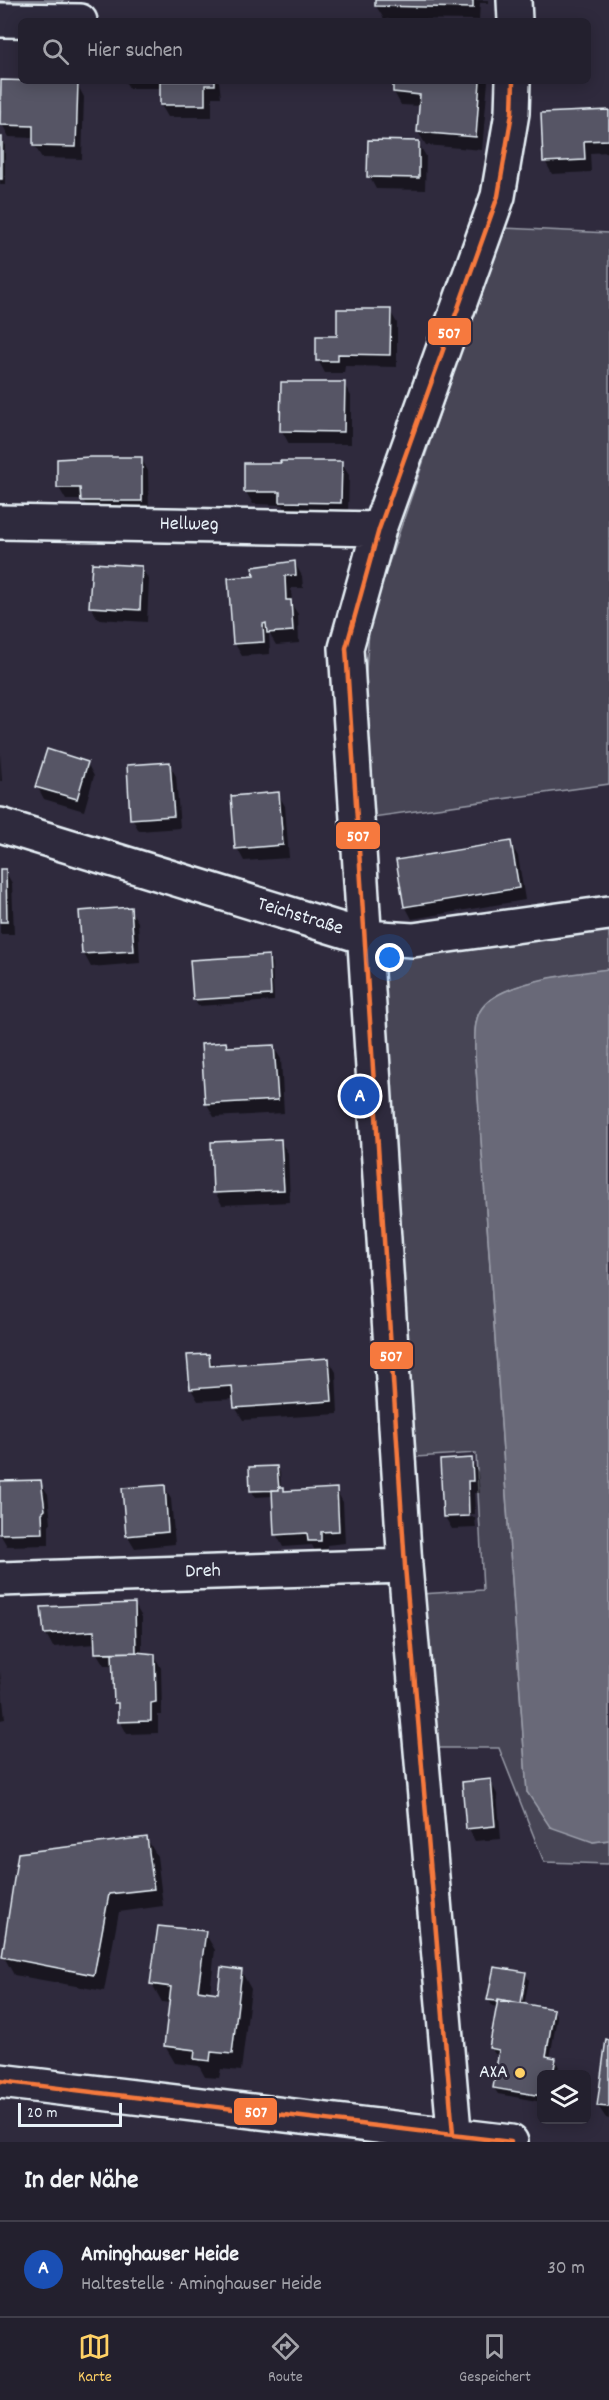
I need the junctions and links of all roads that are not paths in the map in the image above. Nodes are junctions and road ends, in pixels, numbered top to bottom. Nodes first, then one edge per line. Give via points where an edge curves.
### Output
1 (514, 0) edge
2 (515, 18) edge
3 (0, 20) edge
4 (18, 20) edge
5 (513, 84) edge
6 (0, 522) edge
7 (379, 528) junction
8 (0, 825) edge
9 (609, 913) edge
10 (365, 937) junction
11 (405, 1566) junction
12 (0, 1579) edge
13 (0, 2081) edge
14 (454, 2138) edge
15 (511, 2142) edge

1 - 2 street
3 - 4 street
5 - 7 street via 498,196
6 - 7 street, Hellweg
7 - 10 street via 346,648
8 - 10 street, Teichstraße
9 - 10 street, Teichstraße via 413,940
10 - 11 street
11 - 12 street, Dreh
11 - 14 street
13 - 14 street
14 - 15 street

